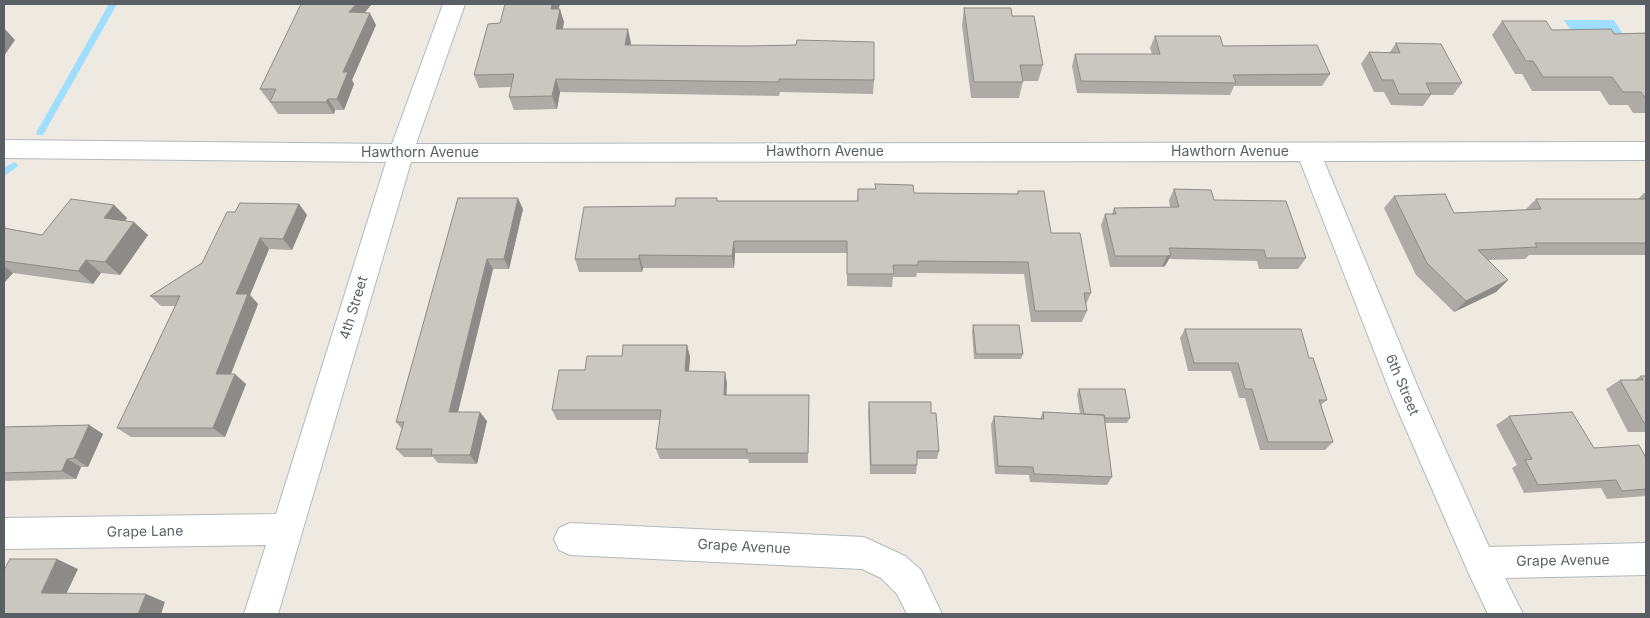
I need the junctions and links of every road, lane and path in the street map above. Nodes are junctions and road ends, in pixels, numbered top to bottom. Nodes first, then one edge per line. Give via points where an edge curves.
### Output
1 (454, 4) edge
2 (4, 150) edge
3 (1308, 151) junction
4 (1646, 151) edge
5 (400, 153) junction
6 (286, 529) junction
7 (4, 534) edge
8 (570, 540) dead end
9 (1646, 559) edge
10 (1480, 563) junction
11 (261, 614) edge
12 (926, 614) edge
13 (1506, 614) edge

1 - 5 street, 4th Street
2 - 5 street, Hawthorn Avenue
3 - 4 street, Hawthorn Avenue
3 - 5 street, Hawthorn Avenue
3 - 10 street, 6th Street via 1407,397
5 - 6 street, 4th Street
6 - 7 street, Grape Lane
6 - 11 street, 4th Street
8 - 12 street, Grape Avenue via 864,553 893,567 909,582
9 - 10 street, Grape Avenue
10 - 13 street, 6th Street

